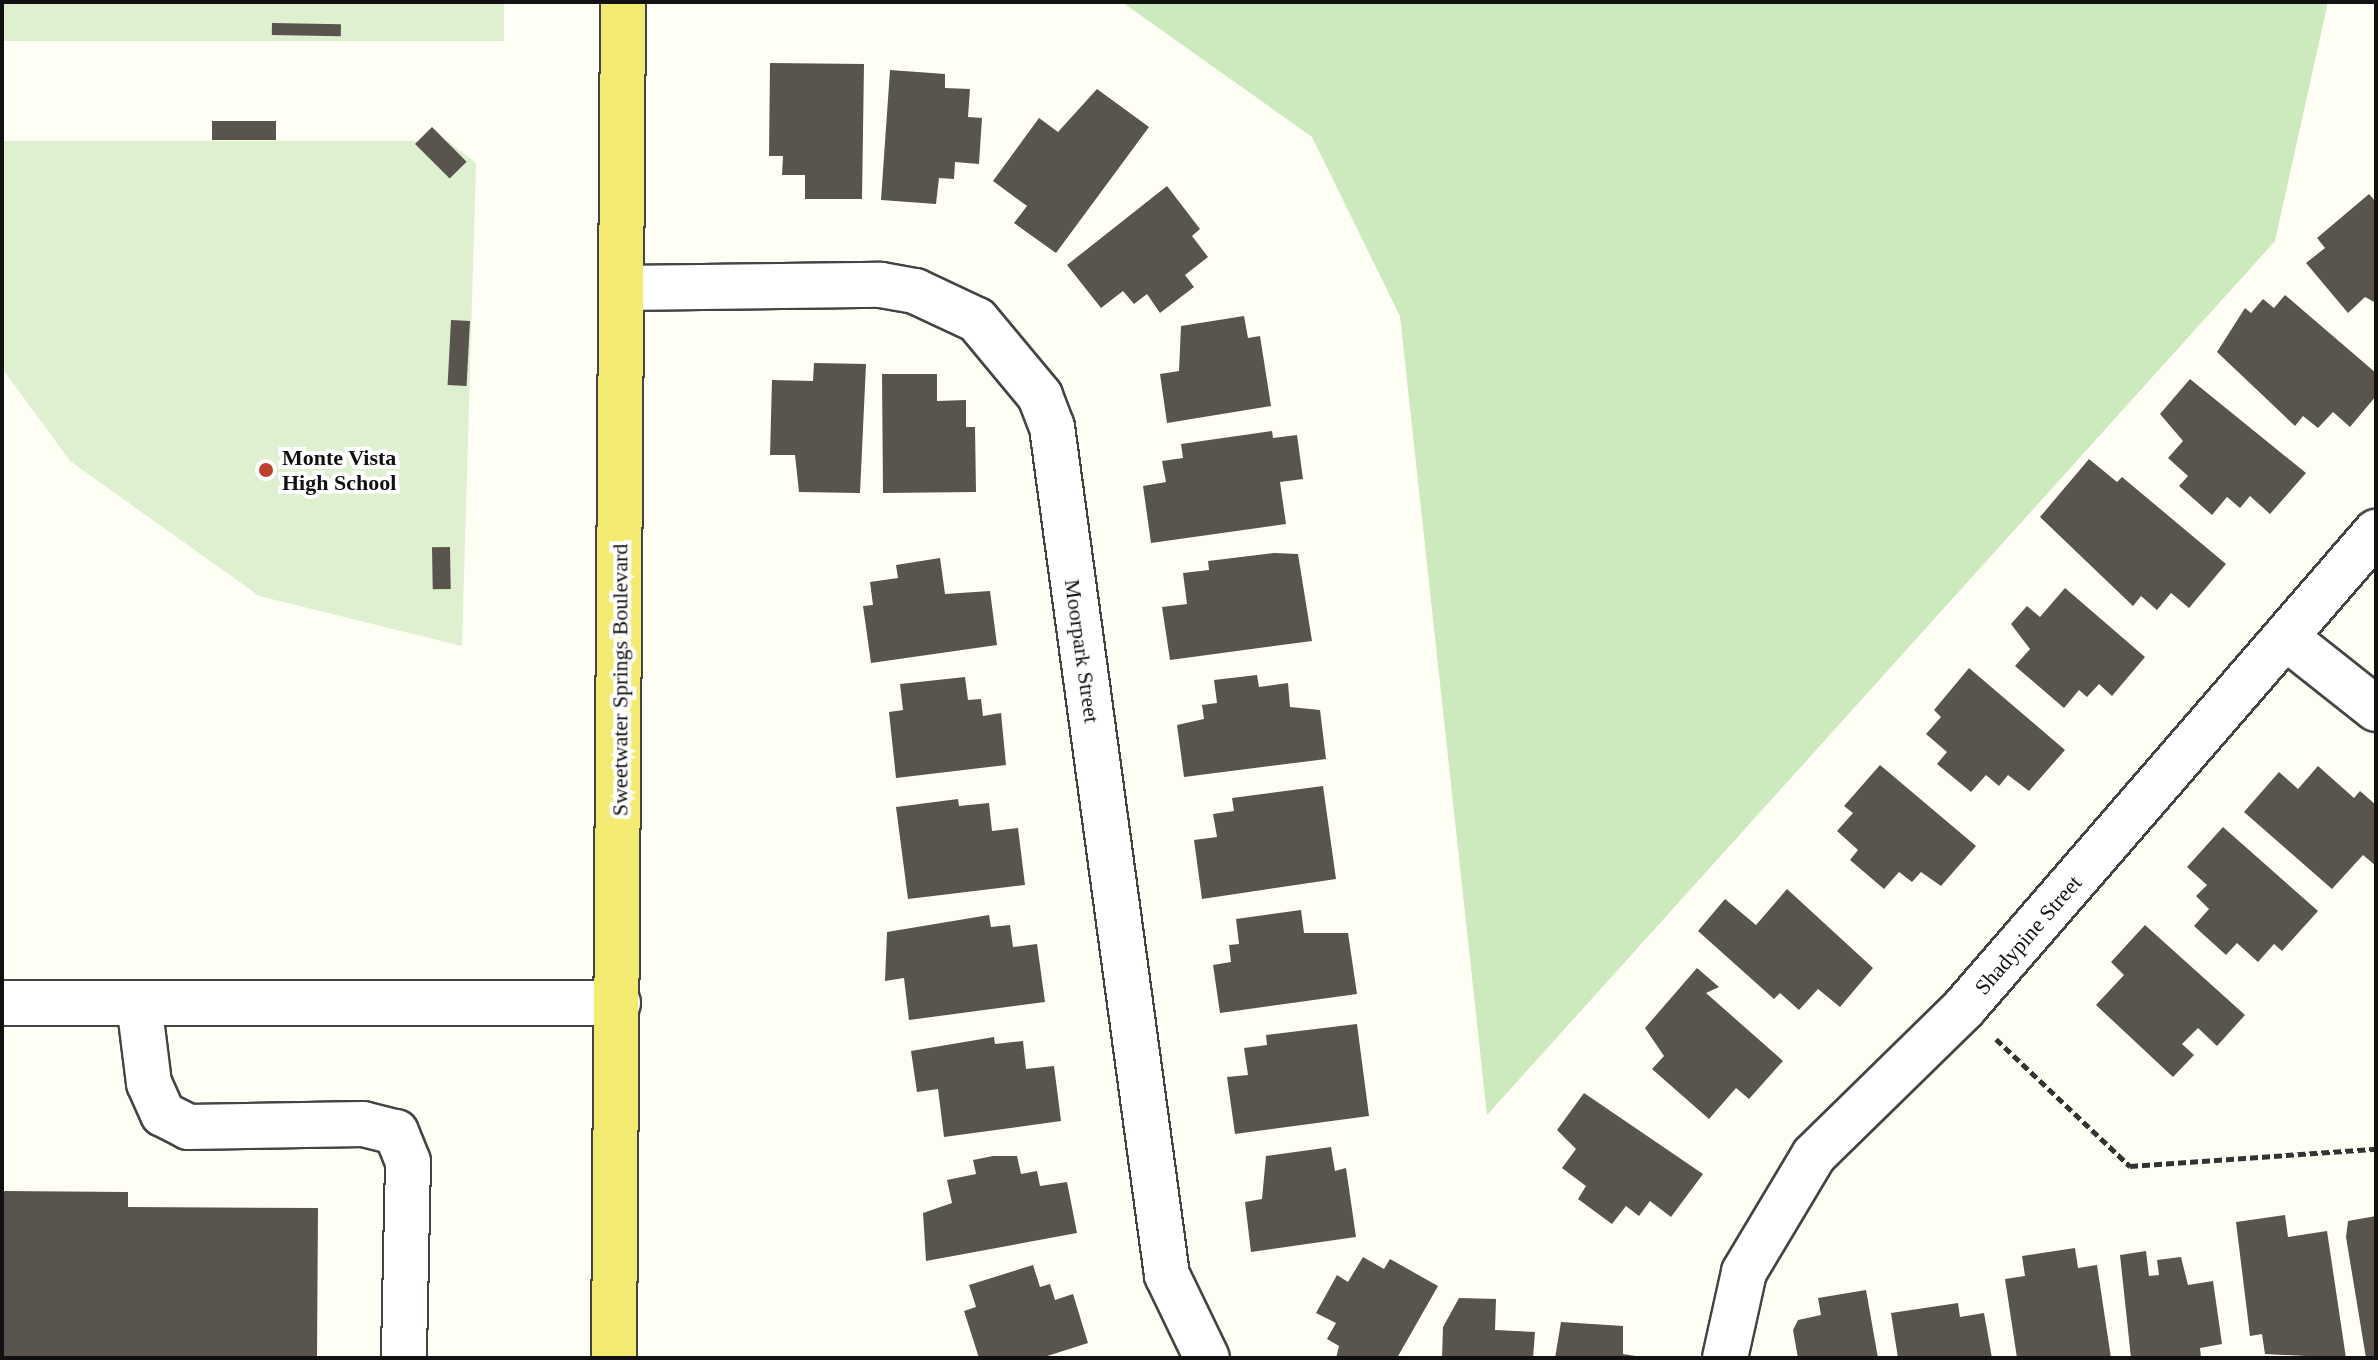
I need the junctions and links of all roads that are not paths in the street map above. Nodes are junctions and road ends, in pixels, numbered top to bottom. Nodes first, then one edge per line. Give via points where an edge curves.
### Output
1 (623, 2) edge
2 (622, 288) junction
3 (2376, 532) edge
4 (2289, 640) junction
5 (2376, 709) edge
6 (2, 1003) edge
7 (139, 1003) junction
8 (618, 1003) junction
9 (404, 1358) edge
10 (614, 1358) edge
11 (1207, 1358) edge
12 (1725, 1358) edge

1 - 2 main road, Sweetwater Springs Boulevard
2 - 8 main road, Sweetwater Springs Boulevard
2 - 11 street, Moorpark Street via 881,285 915,291 977,320 1040,396 1052,427 1167,1275
3 - 4 street, Shadypine Street
4 - 5 street
4 - 12 street, Shadypine Street via 1964,1008 1814,1155 1744,1272
6 - 7 street
7 - 8 street
7 - 9 street via 149,1083 163,1114 188,1127 363,1124 396,1132 408,1162
8 - 10 main road, Sweetwater Springs Boulevard

